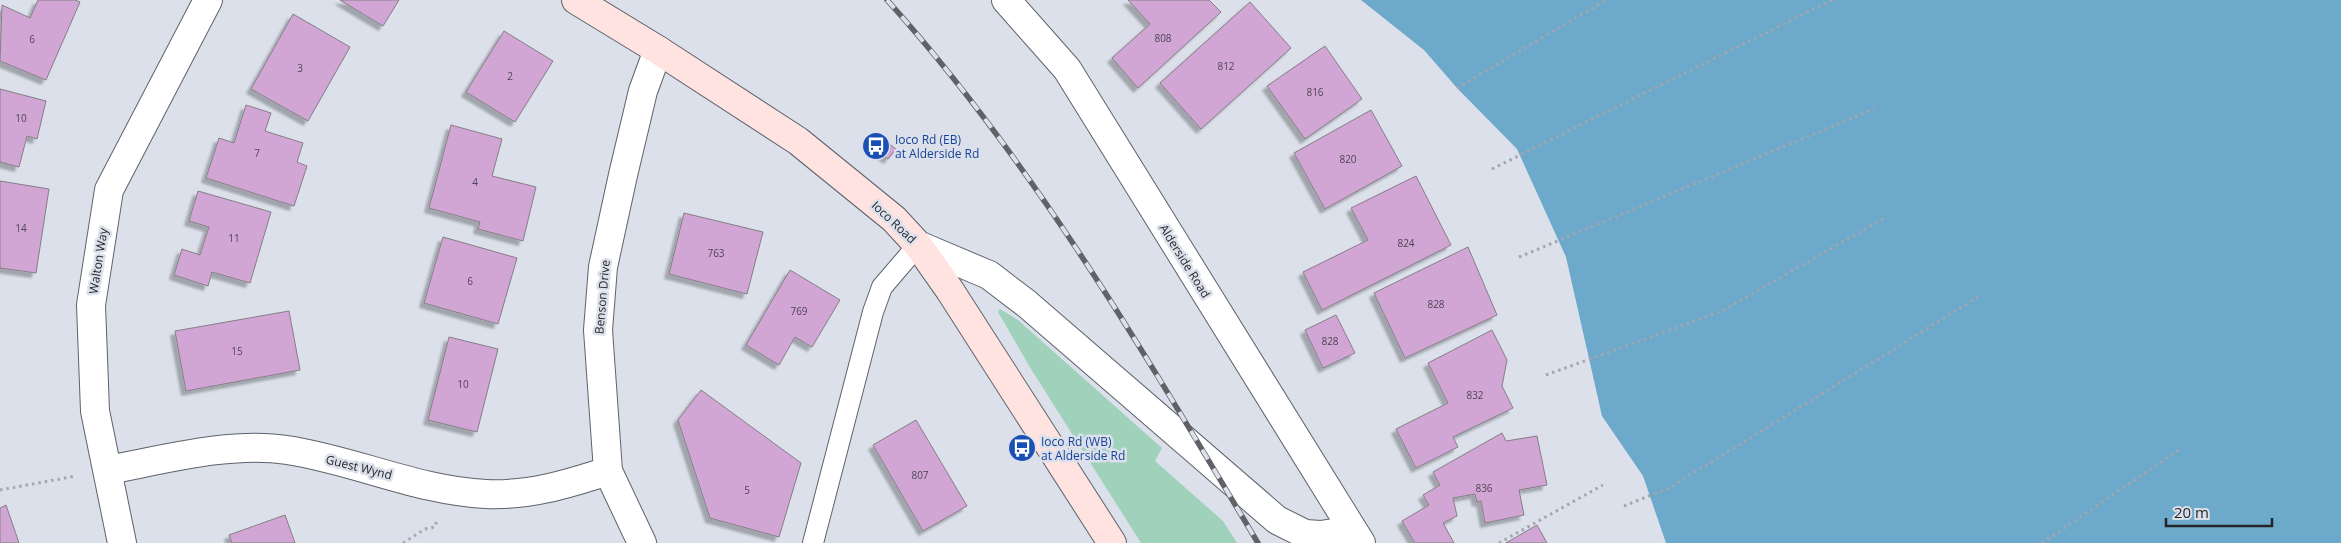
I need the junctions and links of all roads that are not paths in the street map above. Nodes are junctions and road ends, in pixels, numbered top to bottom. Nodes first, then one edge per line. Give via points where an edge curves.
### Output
1 (208, 0) edge
2 (576, 0) edge
3 (1006, 0) edge
4 (658, 50) junction
5 (918, 245) junction
6 (108, 470) junction
7 (608, 471) junction
8 (1357, 537) edge
9 (122, 543) edge
10 (642, 543) edge
11 (813, 543) edge
12 (1112, 543) edge

1 - 6 street, Walton Way via 109,190 91,306 95,411
2 - 4 main road, Ioco Road
3 - 8 street, Alderside Road via 1066,69
4 - 5 main road, Ioco Road via 798,141 894,219
4 - 7 street, Benson Drive via 639,104 603,267 598,330
5 - 8 street, Alderside Road via 989,275 1028,304 1277,520 1305,534
5 - 11 lane via 882,287 873,312
5 - 12 main road, Ioco Road
6 - 7 street, Guest Wynd via 259,447 288,450 440,487 486,494 517,494 557,487
6 - 9 street, Walton Way
7 - 10 street, Benson Drive

